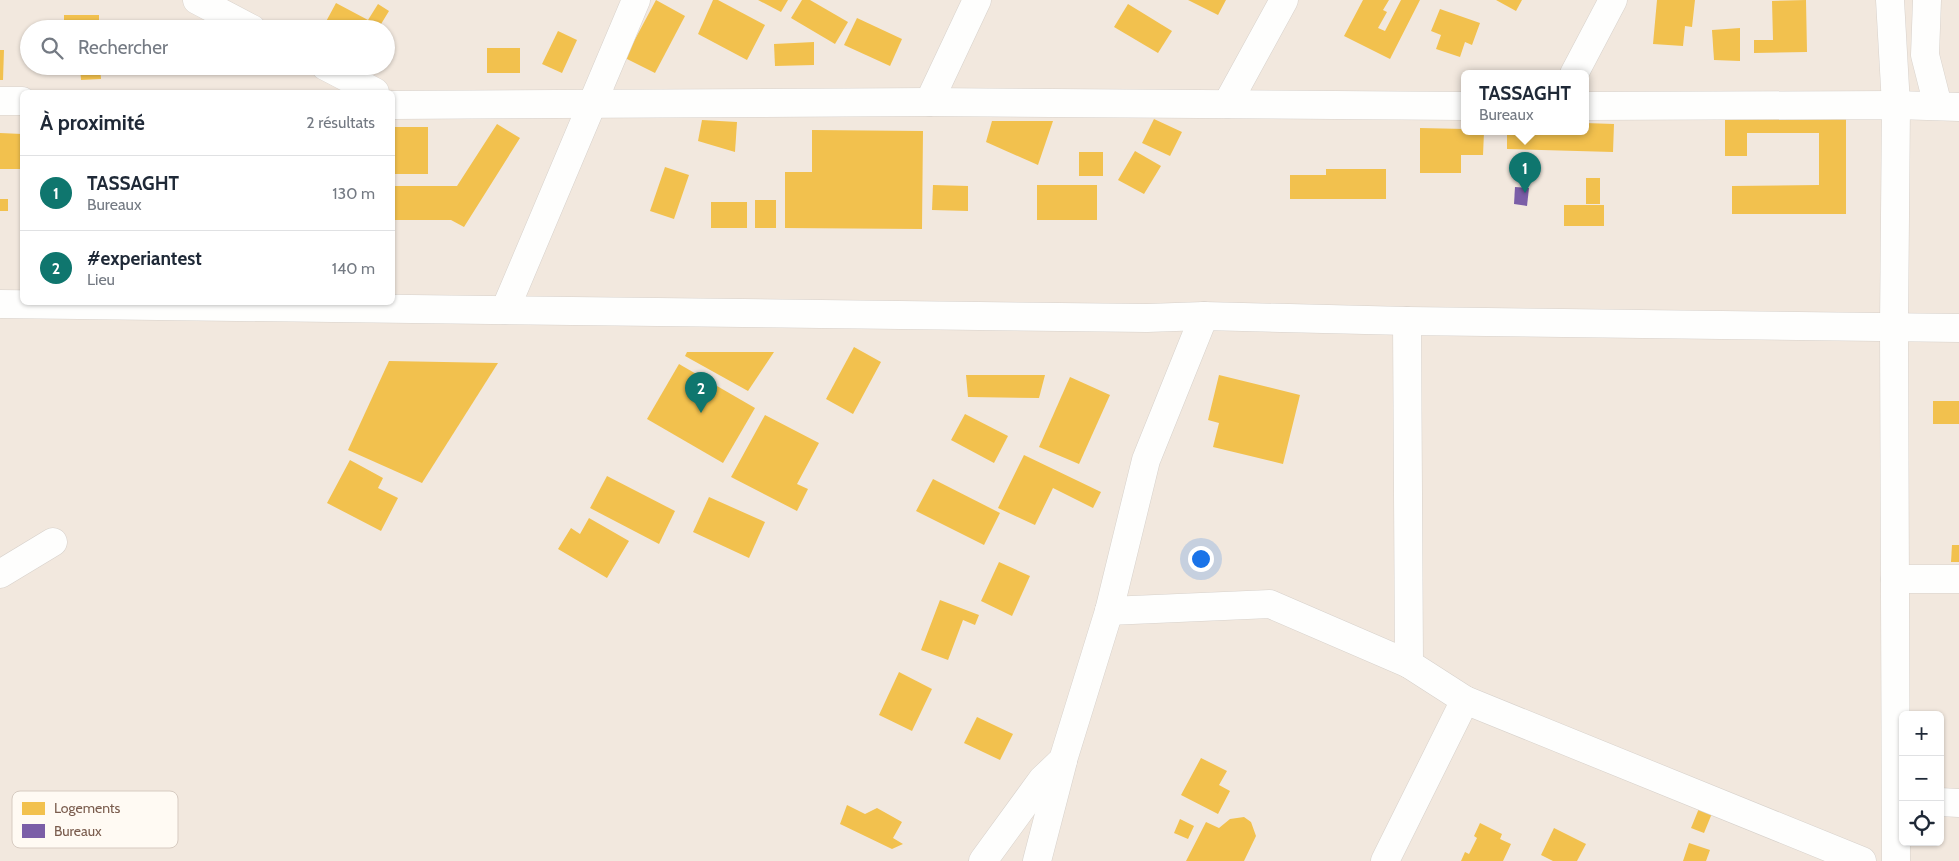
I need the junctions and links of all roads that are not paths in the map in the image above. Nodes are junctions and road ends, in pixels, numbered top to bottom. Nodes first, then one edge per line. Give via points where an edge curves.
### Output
1 (197, 0) edge
2 (636, 0) edge
3 (977, 0) edge
4 (1284, 0) edge
5 (1613, 0) edge
6 (1890, 0) edge
7 (1927, 0) edge
8 (235, 20) edge
9 (1576, 70) edge
10 (342, 75) edge
11 (371, 90) edge
12 (0, 101) edge
13 (20, 101) edge
14 (929, 102) junction
15 (591, 103) junction
16 (395, 104) edge
17 (1227, 104) junction
18 (1896, 105) junction
19 (1461, 106) edge
20 (1589, 106) edge
21 (1949, 106) edge
22 (0, 304) edge
23 (20, 304) edge
24 (84, 305) edge
25 (505, 310) junction
26 (1204, 316) junction
27 (1407, 321) junction
28 (1894, 327) junction
29 (1959, 328) edge
30 (53, 542) dead end
31 (0, 574) edge
32 (1895, 578) junction
33 (1959, 580) edge
34 (1109, 611) junction
35 (1409, 664) junction
36 (1466, 700) junction
37 (1063, 760) junction
38 (1899, 801) edge
39 (1944, 802) edge
40 (1959, 803) edge
41 (983, 861) edge
42 (1037, 861) edge
43 (1385, 861) edge
44 (1862, 861) edge
45 (1896, 861) edge

1 - 8 street
2 - 15 street
3 - 14 street
4 - 17 street
5 - 9 street
6 - 18 street
7 - 21 street via 1926,55
10 - 11 street
12 - 13 street
14 - 15 street
14 - 17 street
15 - 16 street
15 - 25 street
17 - 19 street
18 - 20 street
18 - 21 street
18 - 28 street
22 - 23 street
24 - 25 street
25 - 26 street
26 - 27 street
26 - 34 street via 1146,460
27 - 28 street
27 - 35 street
28 - 29 street
28 - 32 street
30 - 31 street
32 - 33 street
32 - 38 street
34 - 35 street via 1270,604
34 - 37 street
35 - 36 street
36 - 43 street
36 - 44 street
37 - 41 street via 1042,780
37 - 42 street
38 - 45 street
39 - 40 street

